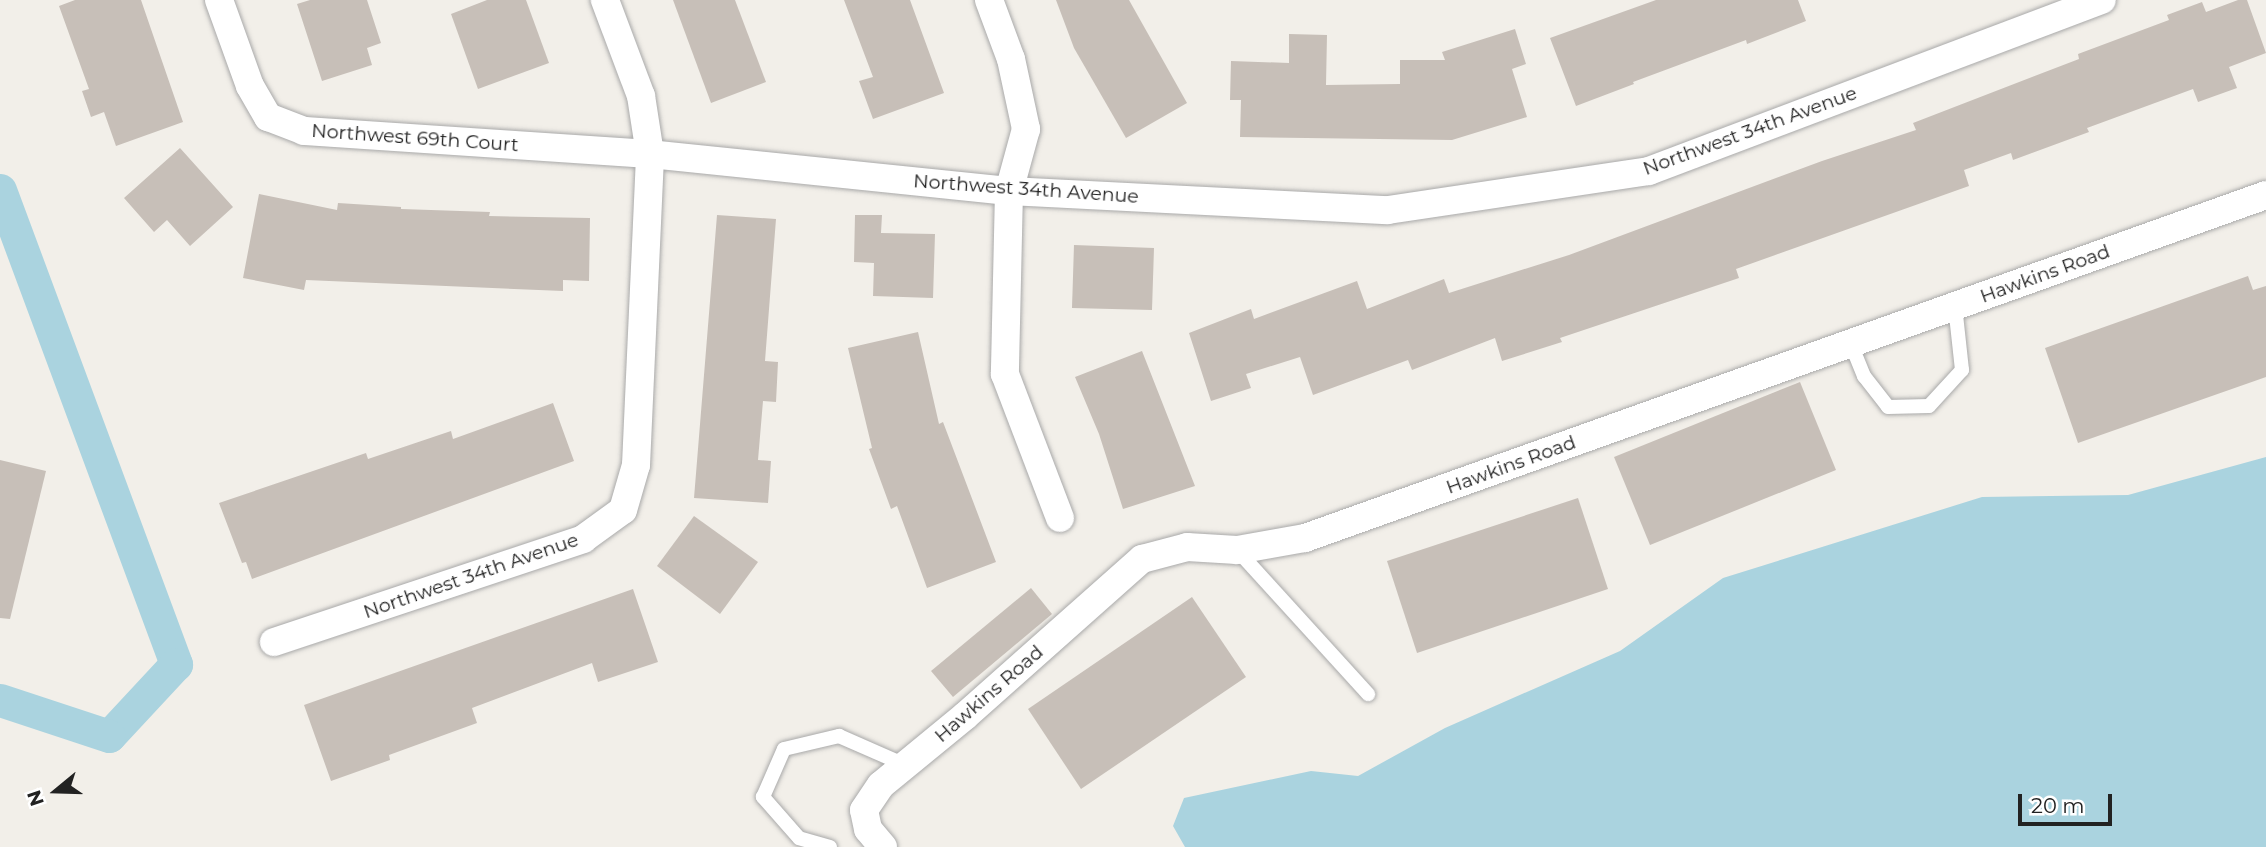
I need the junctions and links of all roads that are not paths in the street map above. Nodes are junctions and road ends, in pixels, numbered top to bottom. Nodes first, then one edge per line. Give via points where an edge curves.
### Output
1 (219, 0) edge
2 (605, 0) edge
3 (989, 0) edge
4 (2102, 0) edge
5 (650, 154) junction
6 (1009, 191) junction
7 (2266, 195) edge
8 (1955, 306) junction
9 (1851, 344) junction
10 (1060, 518) dead end
11 (1237, 550) junction
12 (274, 642) dead end
13 (1368, 694) dead end
14 (905, 765) junction
15 (830, 847) edge
16 (883, 847) edge

1 - 5 street, Northwest 69th Court via 250,86 268,117 304,131
2 - 5 street via 641,96
3 - 6 street via 1011,60 1026,129
4 - 6 street, Northwest 34th Avenue via 1649,171 1388,210
5 - 6 street, Northwest 34th Avenue
5 - 12 street, Northwest 34th Avenue via 636,465 624,510 583,540
6 - 10 street via 1005,374
7 - 8 street, Hawkins Road
8 - 9 street, Hawkins Road
8 - 9 lane via 1962,370 1929,406 1888,407 1864,376
9 - 11 street, Hawkins Road via 1305,538
11 - 13 lane
11 - 14 street, Hawkins Road via 1187,547 1142,559
14 - 15 lane via 839,736 784,749 763,797 799,838
14 - 16 street, Hawkins Road via 881,785 864,810 869,830

